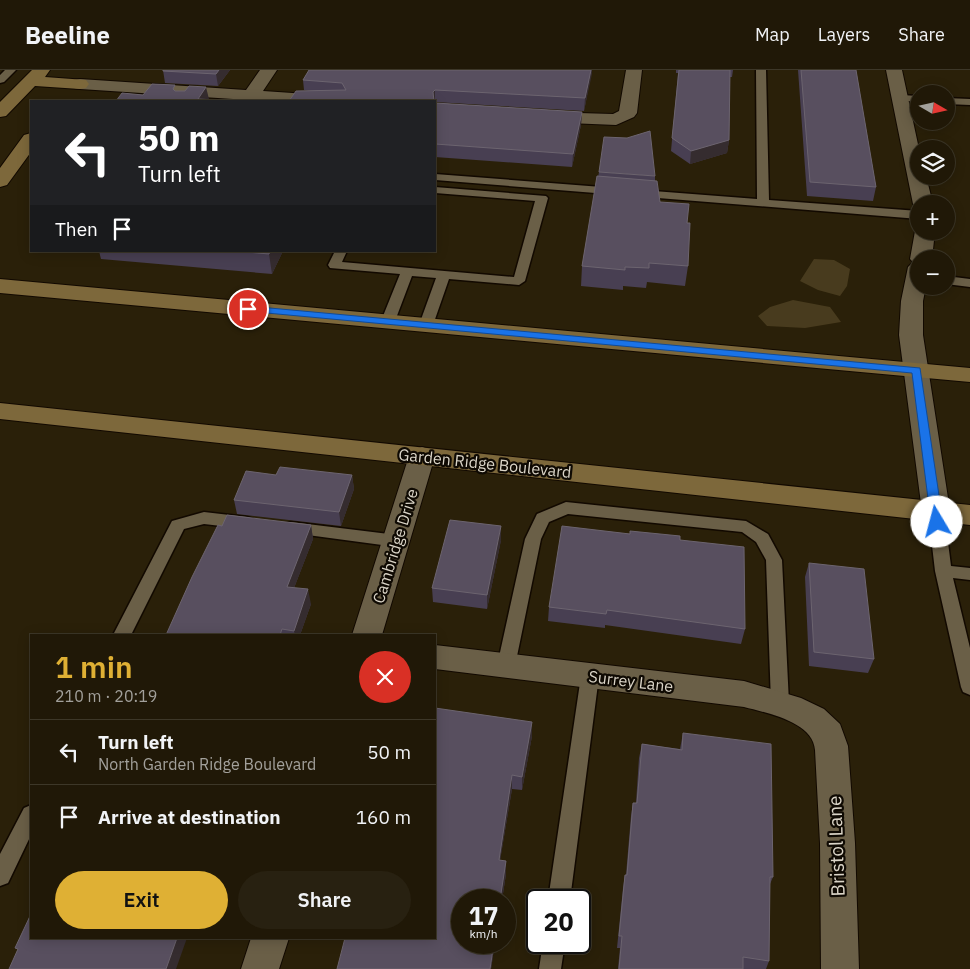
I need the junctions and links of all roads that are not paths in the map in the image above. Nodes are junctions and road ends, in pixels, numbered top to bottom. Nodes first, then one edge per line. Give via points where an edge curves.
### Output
1 (11, 70) edge
2 (93, 70) edge
3 (269, 70) edge
4 (634, 70) edge
5 (760, 70) edge
6 (894, 70) edge
7 (37, 75) edge
8 (0, 80) edge
9 (80, 84) junction
10 (251, 95) junction
11 (186, 96) edge
12 (900, 98) junction
13 (910, 99) edge
14 (65, 100) edge
15 (323, 100) edge
16 (955, 101) edge
17 (970, 102) edge
18 (0, 112) edge
19 (528, 116) edge
20 (30, 140) edge
21 (436, 177) edge
22 (0, 181) edge
23 (436, 190) edge
24 (921, 195) edge
25 (763, 202) junction
26 (910, 214) edge
27 (340, 252) edge
28 (407, 272) junction
29 (444, 274) junction
30 (955, 281) edge
31 (970, 283) edge
32 (0, 286) edge
33 (914, 295) edge
34 (388, 322) junction
35 (426, 325) junction
36 (917, 370) junction
37 (970, 376) edge
38 (0, 411) edge
39 (422, 456) junction
40 (936, 511) junction
41 (970, 515) edge
42 (397, 541) junction
43 (943, 571) junction
44 (970, 574) edge
45 (123, 634) edge
46 (367, 634) edge
47 (436, 657) edge
48 (506, 666) junction
49 (590, 676) junction
50 (970, 688) edge
51 (780, 703) junction
52 (821, 727) joint
53 (30, 816) edge
54 (0, 876) edge
55 (561, 889) edge
56 (270, 939) edge
57 (552, 954) edge
58 (260, 969) edge
59 (550, 969) edge
60 (840, 969) edge

1 - 8 lane
2 - 9 main road
3 - 10 street
4 - 19 street via 628,113 616,120
5 - 25 lane
6 - 12 street
7 - 9 main road
7 - 18 main road
9 - 11 street
9 - 14 main road
10 - 11 street
10 - 15 street
12 - 13 lane
12 - 24 street
16 - 17 lane
20 - 22 main road
21 - 25 lane
23 - 29 lane via 542,198 519,280
25 - 26 lane
27 - 28 lane via 334,265
28 - 29 lane
28 - 34 lane
29 - 35 lane
30 - 31 lane
32 - 34 main road
33 - 36 street via 910,319
34 - 35 main road
35 - 36 main road
36 - 37 main road
36 - 40 street
38 - 39 main road, Garden Ridge Boulevard
39 - 40 main road, Garden Ridge Boulevard
39 - 42 street, Cambridge Drive
40 - 41 main road, Garden Ridge Boulevard
40 - 43 lane
42 - 45 lane via 204,518 178,525
42 - 46 street, Cambridge Drive
43 - 44 lane
43 - 50 lane
47 - 48 street, Surrey Lane
48 - 49 street, Surrey Lane
48 - 51 lane via 533,539 543,518 566,508 746,527 762,538 774,560
49 - 51 street, Surrey Lane via 744,694
49 - 55 lane
51 - 52 street, Surrey Lane via 813,719
52 - 60 street, Bristol Lane via 828,734 835,792
53 - 54 lane
56 - 58 street
57 - 59 lane

